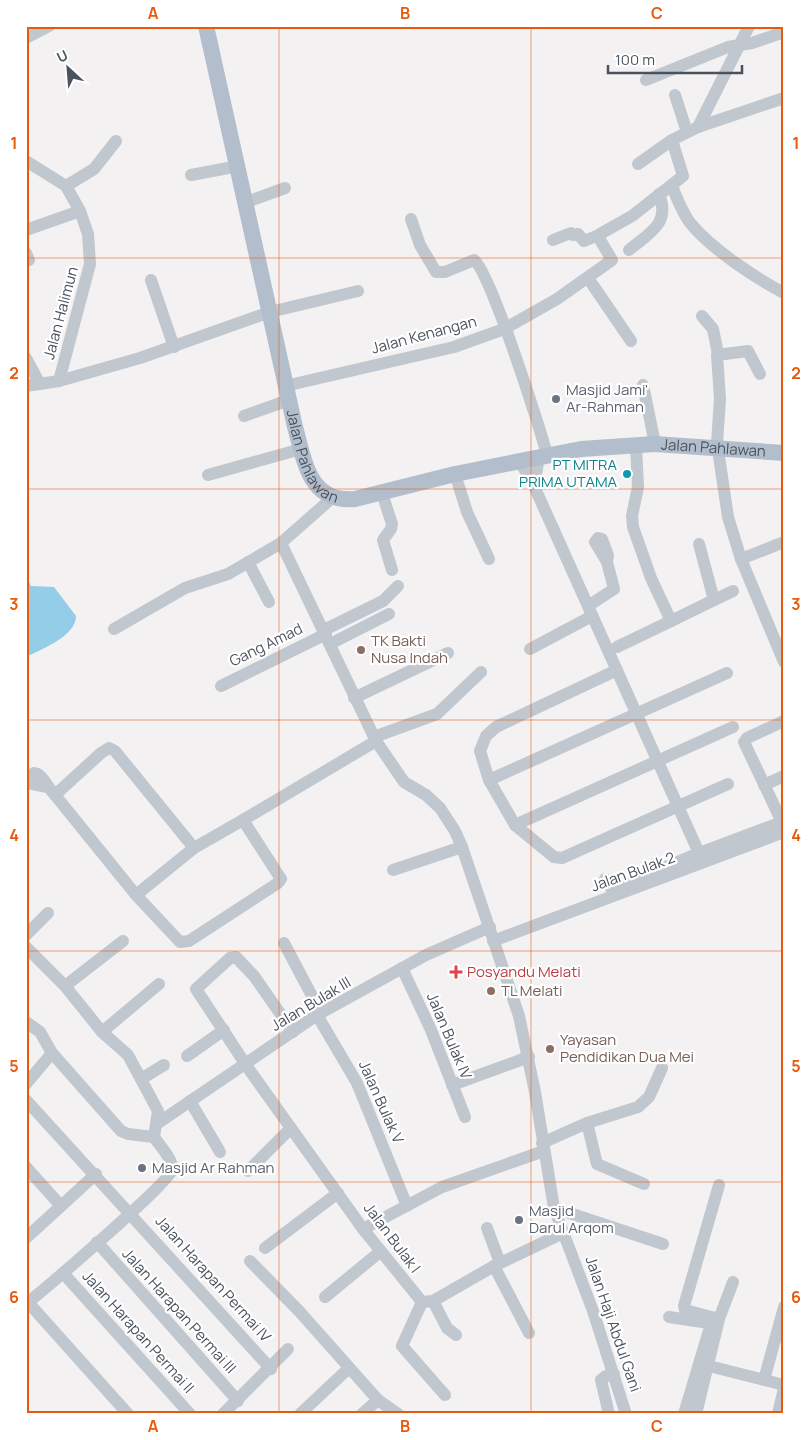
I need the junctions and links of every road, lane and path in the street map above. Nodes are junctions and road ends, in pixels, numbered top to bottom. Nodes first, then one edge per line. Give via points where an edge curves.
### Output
1 (49, 26) edge
2 (206, 26) edge
3 (749, 26) edge
4 (32, 32) edge
5 (784, 32) edge
6 (740, 45) junction
7 (646, 80) dead end
8 (675, 95) dead end
9 (784, 98) edge
10 (692, 130) junction
11 (672, 140) junction
12 (116, 141) dead end
13 (26, 161) edge
14 (638, 164) dead end
15 (239, 166) junction
16 (191, 175) dead end
17 (66, 186) junction
18 (672, 186) junction
19 (285, 188) dead end
20 (659, 194) junction
21 (247, 202) junction
22 (80, 211) junction
23 (411, 219) dead end
24 (26, 230) edge
25 (599, 236) junction
26 (553, 240) dead end
27 (629, 250) dead end
28 (588, 278) junction
29 (151, 280) dead end
30 (358, 291) dead end
31 (784, 293) edge
32 (270, 312) junction
33 (702, 316) dead end
34 (504, 329) junction
35 (630, 341) dead end
36 (174, 347) junction
37 (718, 354) junction
38 (26, 358) edge
39 (760, 374) dead end
40 (59, 381) junction
41 (40, 384) junction
42 (643, 385) dead end
43 (26, 386) edge
44 (287, 393) junction
45 (244, 416) dead end
46 (655, 444) junction
47 (636, 446) junction
48 (717, 449) junction
49 (301, 450) junction
50 (784, 454) edge
51 (543, 456) junction
52 (519, 460) junction
53 (208, 474) dead end
54 (455, 474) junction
55 (534, 486) junction
56 (382, 493) junction
57 (332, 498) junction
58 (784, 542) edge
59 (281, 543) junction
60 (699, 544) dead end
61 (489, 559) dead end
62 (740, 559) junction
63 (248, 562) junction
64 (607, 562) dead end
65 (392, 570) dead end
66 (398, 586) dead end
67 (734, 591) dead end
68 (714, 600) junction
69 (269, 602) dead end
70 (590, 611) junction
71 (389, 614) dead end
72 (671, 621) junction
73 (114, 629) dead end
74 (327, 636) junction
75 (617, 647) dead end
76 (530, 649) dead end
77 (448, 653) dead end
78 (784, 662) edge
79 (616, 670) junction
80 (481, 672) dead end
81 (728, 673) dead end
82 (221, 686) dead end
83 (354, 698) junction
84 (636, 714) junction
85 (784, 721) edge
86 (733, 727) dead end
87 (375, 740) junction
88 (657, 761) junction
89 (784, 776) edge
90 (490, 780) junction
91 (728, 784) dead end
92 (764, 785) junction
93 (678, 807) junction
94 (243, 820) junction
95 (515, 825) junction
96 (783, 825) edge
97 (462, 847) junction
98 (194, 848) junction
99 (698, 853) junction
100 (392, 870) dead end
101 (605, 879) dead end
102 (136, 895) junction
103 (48, 913) dead end
104 (490, 927) junction
105 (26, 935) edge
106 (123, 941) dead end
107 (493, 941) junction
108 (284, 943) dead end
109 (26, 947) edge
110 (402, 968) junction
111 (159, 984) dead end
112 (65, 986) junction
113 (319, 1014) junction
114 (26, 1022) edge
115 (224, 1030) junction
116 (102, 1032) junction
117 (293, 1032) junction
118 (52, 1053) junction
119 (188, 1056) dead end
120 (529, 1057) junction
121 (245, 1064) junction
122 (164, 1065) dead end
123 (662, 1068) dead end
124 (141, 1078) junction
125 (26, 1084) edge
126 (452, 1085) junction
127 (190, 1101) junction
128 (27, 1102) edge
129 (465, 1117) dead end
130 (158, 1123) junction
131 (587, 1123) junction
132 (291, 1128) junction
133 (154, 1137) junction
134 (543, 1147) junction
135 (220, 1152) dead end
136 (26, 1167) edge
137 (248, 1171) dead end
138 (96, 1174) junction
139 (644, 1184) dead end
140 (719, 1185) dead end
141 (338, 1193) junction
142 (61, 1206) junction
143 (407, 1206) junction
144 (554, 1208) junction
145 (130, 1212) junction
146 (487, 1228) dead end
147 (363, 1229) junction
148 (563, 1233) junction
149 (27, 1236) edge
150 (96, 1242) junction
151 (662, 1244) dead end
152 (265, 1248) dead end
153 (381, 1251) junction
154 (250, 1261) dead end
155 (497, 1265) junction
156 (63, 1273) junction
157 (733, 1282) dead end
158 (325, 1297) dead end
159 (27, 1302) edge
160 (427, 1302) junction
161 (784, 1307) edge
162 (669, 1317) dead end
163 (720, 1319) junction
164 (529, 1333) dead end
165 (456, 1334) dead end
166 (288, 1350) dead end
167 (709, 1366) junction
168 (349, 1368) junction
169 (271, 1369) junction
170 (614, 1374) junction
171 (764, 1380) junction
172 (784, 1387) edge
173 (445, 1395) dead end
174 (238, 1400) junction
175 (378, 1400) junction
176 (128, 1414) edge
177 (190, 1414) edge
178 (223, 1414) edge
179 (300, 1414) edge
180 (362, 1414) edge
181 (398, 1414) edge
182 (609, 1414) edge
183 (626, 1414) edge
184 (684, 1414) edge
185 (696, 1414) edge
186 (778, 1414) edge

1 - 4 street
2 - 15 main road, Jalan Pahlawan
3 - 6 street
5 - 6 street
6 - 7 street
6 - 10 street
8 - 10 street
9 - 10 street
10 - 11 street
11 - 14 street
11 - 18 street via 684,173
12 - 17 street via 94,169
13 - 17 street, Jalan Halimun
15 - 16 street
15 - 21 main road, Jalan Pahlawan
17 - 22 street, Jalan Halimun
18 - 20 street
18 - 31 street via 690,223 700,234 753,276
19 - 21 street
20 - 25 street via 632,216
20 - 27 street via 664,209 660,223
21 - 32 main road, Jalan Pahlawan
22 - 24 street
22 - 40 street, Jalan Halimun via 88,234 90,264
23 - 34 street via 420,245 436,272 445,272 477,260
25 - 26 street via 584,241 578,234 571,233
25 - 28 street, Jalan Kenangan via 612,260
28 - 34 street, Jalan Kenangan
28 - 35 street
29 - 36 street
30 - 32 street
32 - 36 street
32 - 44 main road, Jalan Pahlawan
33 - 37 street via 713,329
34 - 44 street, Jalan Kenangan via 454,347
34 - 51 street via 522,373
36 - 40 street
37 - 39 street via 748,351
37 - 48 street
38 - 41 street
40 - 41 street
41 - 43 street
42 - 46 street
44 - 45 street, Jalan Kenangan
44 - 49 main road, Jalan Pahlawan
46 - 47 main road, Jalan Pahlawan
46 - 48 main road, Jalan Pahlawan
47 - 51 main road, Jalan Pahlawan
47 - 72 street via 638,487 633,527
48 - 50 main road, Jalan Pahlawan
48 - 62 street via 728,517
49 - 53 street
49 - 57 main road, Jalan Pahlawan via 314,482
51 - 52 main road, Jalan Pahlawan
51 - 55 street
52 - 54 main road, Jalan Pahlawan
52 - 55 street
54 - 56 main road, Jalan Pahlawan
54 - 61 street via 467,512
55 - 70 street
56 - 57 main road, Jalan Pahlawan via 346,500
56 - 65 street via 392,524 383,540
57 - 59 street
58 - 62 street
59 - 63 street
59 - 74 street, Jalan Haji Abdul Gani
60 - 68 street
62 - 78 street
63 - 69 street
63 - 73 street via 223,576 185,588
64 - 70 street via 614,589
66 - 74 street via 383,601
67 - 68 street
68 - 72 street
70 - 76 street
70 - 79 street
71 - 74 street
72 - 75 street
74 - 82 street, Gang Amad
74 - 83 street, Jalan Haji Abdul Gani
77 - 83 street
79 - 84 street
79 - 90 street via 496,727 486,736 480,751
80 - 87 street via 437,714
81 - 84 street
83 - 87 street, Jalan Haji Abdul Gani
84 - 88 street
84 - 90 street
85 - 92 street via 744,740
86 - 88 street
87 - 94 street
87 - 97 street, Jalan Haji Abdul Gani via 404,782 440,808
88 - 93 street
88 - 95 street
89 - 92 street
90 - 95 street
91 - 93 street
92 - 96 street
93 - 95 street via 558,858
93 - 99 street
94 - 98 street
94 - 102 street via 280,877 278,883 185,942 178,940
96 - 99 street
96 - 107 street, Jalan Bulak 2
97 - 100 street
97 - 104 street, Jalan Haji Abdul Gani
98 - 102 street
98 - 102 street via 113,749 108,748 51,791
99 - 101 street via 615,888
103 - 105 street
104 - 107 street, Jalan Haji Abdul Gani
104 - 110 street, Jalan Bulak III
106 - 112 street
107 - 120 street, Jalan Haji Abdul Gani via 519,1016
108 - 113 street, Jalan Bulak V
109 - 112 street
110 - 113 street, Jalan Bulak III
110 - 126 street, Jalan Bulak IV
111 - 116 street
112 - 116 street
113 - 117 street, Jalan Bulak III
113 - 143 street, Jalan Bulak V via 360,1091
114 - 118 street via 40,1032
115 - 117 street, Jalan Bulak I via 196,991 230,958 236,958 254,976
115 - 119 street
115 - 121 street, Jalan Bulak I
116 - 124 street via 128,1055
117 - 121 street, Jalan Bulak III
118 - 125 street
118 - 133 street via 121,1131
120 - 126 street
120 - 134 street, Jalan Haji Abdul Gani
121 - 127 street, Jalan Bulak III
121 - 132 street, Jalan Bulak I
122 - 124 street
123 - 131 street via 645,1103
124 - 130 street via 158,1111
126 - 129 street, Jalan Bulak IV
127 - 130 street, Jalan Bulak III
127 - 135 street
128 - 138 street, Jalan Harapan Permai IV
130 - 133 street
131 - 134 street
131 - 139 street via 597,1164
132 - 137 street
132 - 141 street, Jalan Bulak I
133 - 145 street via 172,1170
134 - 143 street via 463,1178
134 - 144 street, Jalan Haji Abdul Gani
136 - 142 street
138 - 142 street
138 - 145 street, Jalan Harapan Permai IV
140 - 163 street via 684,1306 685,1310
141 - 147 street, Jalan Bulak I
141 - 152 street
142 - 149 street
143 - 147 street
144 - 148 street, Jalan Haji Abdul Gani
144 - 151 street
145 - 150 street
145 - 169 street, Jalan Harapan Permai IV
146 - 155 street
147 - 153 street, Jalan Bulak I
148 - 155 street
148 - 170 street, Jalan Haji Abdul Gani
150 - 156 street
150 - 174 street, Jalan Harapan Permai III
153 - 158 street
153 - 160 street, Jalan Bulak I
154 - 168 street
155 - 160 street
155 - 164 street
156 - 159 street
156 - 177 street, Jalan Harapan Permai II
157 - 163 street
159 - 176 street
160 - 165 street, Jalan Bulak I via 447,1328
160 - 173 street via 402,1346
161 - 171 street
162 - 184 street via 709,1323 710,1327
163 - 167 street
166 - 169 street
167 - 171 street
167 - 185 street
168 - 175 street
168 - 179 street
169 - 174 street
170 - 182 street via 601,1380
170 - 183 street, Jalan Haji Abdul Gani
171 - 172 street
172 - 186 street
174 - 178 street
175 - 180 street
175 - 181 street

